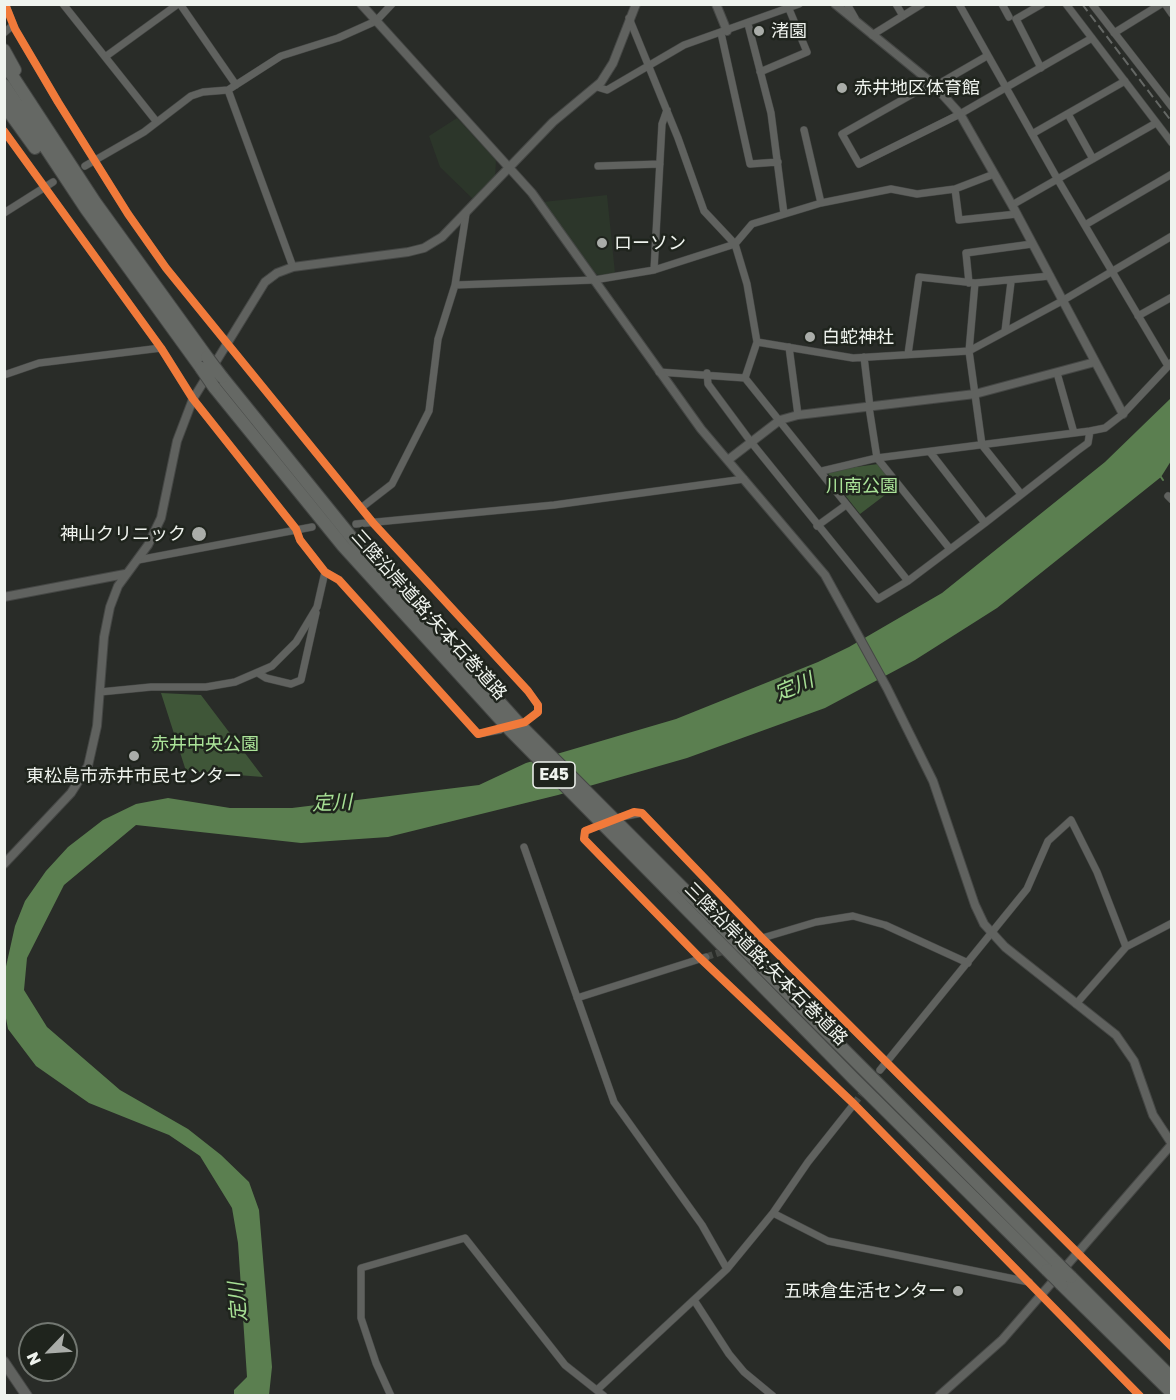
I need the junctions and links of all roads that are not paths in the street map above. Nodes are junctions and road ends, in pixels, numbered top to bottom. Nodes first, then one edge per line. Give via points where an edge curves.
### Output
1 (5, 4) edge
2 (63, 4) edge
3 (179, 4) edge
4 (361, 4) edge
5 (392, 4) edge
6 (636, 4) edge
7 (716, 4) edge
8 (799, 4) edge
9 (835, 4) edge
10 (847, 4) edge
11 (896, 4) edge
12 (922, 4) edge
13 (959, 4) edge
14 (1002, 4) edge
15 (1042, 4) edge
16 (1066, 4) edge
17 (1092, 4) edge
18 (1163, 4) edge
19 (789, 9) junction
20 (1172, 14) edge
21 (903, 16) junction
22 (1009, 17) dead end
23 (629, 18) junction
24 (376, 21) junction
25 (857, 22) junction
26 (748, 24) junction
27 (13, 25) junction
28 (724, 32) junction
29 (4, 33) edge
30 (1114, 33) junction
31 (872, 35) junction
32 (1092, 38) junction
33 (4, 50) edge
34 (987, 56) junction
35 (105, 57) junction
36 (4, 63) edge
37 (648, 65) junction
38 (1041, 68) junction
39 (760, 72) junction
40 (1125, 81) junction
41 (11, 84) edge
42 (236, 85) junction
43 (933, 85) junction
44 (597, 87) junction
45 (1005, 89) junction
46 (228, 90) junction
47 (4, 105) edge
48 (1172, 107) edge
49 (667, 110) junction
50 (960, 114) junction
51 (1068, 114) junction
52 (156, 121) junction
53 (1156, 123) junction
54 (804, 130) dead end
55 (4, 131) edge
56 (1032, 134) junction
57 (1172, 142) edge
58 (1094, 159) junction
59 (96, 160) junction
60 (778, 162) junction
61 (660, 164) junction
62 (86, 166) dead end
63 (598, 166) dead end
64 (510, 168) junction
65 (994, 174) junction
66 (1172, 174) edge
67 (1058, 180) junction
68 (53, 182) dead end
69 (44, 187) junction
70 (955, 189) junction
71 (821, 203) junction
72 (1012, 205) junction
73 (4, 213) edge
74 (466, 214) junction
75 (784, 214) junction
76 (1017, 214) junction
77 (1085, 225) junction
78 (1172, 236) edge
79 (735, 244) junction
80 (1032, 244) junction
81 (293, 267) junction
82 (127, 268) junction
83 (654, 270) junction
84 (1111, 271) junction
85 (1050, 276) junction
86 (594, 280) junction
87 (1011, 282) junction
88 (972, 283) junction
89 (454, 285) junction
90 (1172, 297) edge
91 (1062, 301) junction
92 (1138, 316) junction
93 (1005, 331) junction
94 (757, 342) junction
95 (226, 345) junction
96 (789, 347) junction
97 (161, 348) junction
98 (969, 351) junction
99 (908, 354) junction
100 (864, 357) junction
101 (1095, 362) junction
102 (204, 363) junction
103 (1170, 364) edge
104 (658, 372) junction
105 (1057, 372) junction
106 (707, 374) junction
107 (4, 375) edge
108 (745, 378) junction
109 (975, 394) junction
110 (193, 399) junction
111 (870, 407) junction
112 (1123, 414) junction
113 (798, 416) junction
114 (780, 420) junction
115 (1090, 431) junction
116 (1074, 434) junction
117 (751, 442) junction
118 (982, 445) junction
119 (930, 452) junction
120 (877, 458) junction
121 (728, 460) junction
122 (822, 471) junction
123 (744, 479) junction
124 (1021, 494) junction
125 (846, 505) junction
126 (361, 508) junction
127 (985, 523) junction
128 (356, 524) dead end
129 (374, 524) junction
130 (817, 526) junction
131 (312, 527) dead end
132 (296, 529) junction
133 (950, 549) junction
134 (138, 560) junction
135 (325, 572) junction
136 (125, 574) junction
137 (908, 581) junction
138 (4, 597) edge
139 (317, 607) junction
140 (258, 673) junction
141 (100, 692) junction
142 (514, 727) junction
143 (606, 820) junction
144 (524, 847) dead end
145 (4, 864) edge
146 (1172, 923) edge
147 (992, 934) junction
148 (762, 938) junction
149 (749, 942) dead end
150 (1126, 947) junction
151 (703, 958) junction
152 (968, 963) junction
153 (577, 998) junction
154 (1076, 1004) junction
155 (887, 1062) junction
156 (880, 1070) tunnel mouth
157 (854, 1104) junction
158 (1172, 1144) edge
159 (773, 1213) junction
160 (1078, 1254) junction
161 (727, 1269) junction
162 (1067, 1281) junction
163 (1030, 1282) junction
164 (1043, 1294) junction
165 (694, 1300) junction
166 (1172, 1347) edge
167 (4, 1362) edge
168 (1172, 1378) edge
169 (598, 1389) junction
170 (1172, 1394) edge
171 (27, 1395) edge
172 (392, 1395) edge
173 (604, 1395) edge
174 (773, 1395) edge
175 (939, 1395) edge
176 (1140, 1395) edge

1 - 27 street
2 - 35 street
3 - 35 street
3 - 42 street
4 - 24 street
5 - 24 street
6 - 23 street
7 - 28 street
8 - 19 street
9 - 25 street
10 - 25 street
11 - 21 street
12 - 21 street
13 - 34 street
14 - 22 street
15 - 38 street via 1016,20
16 - 32 street
17 - 30 street
18 - 20 street
18 - 30 street
19 - 26 street
19 - 39 street via 807,52
21 - 31 street
23 - 37 street
23 - 44 street via 613,63
24 - 42 street via 281,56
24 - 64 street
25 - 31 street
26 - 28 street
26 - 39 street
27 - 29 street
27 - 59 street
28 - 37 street via 684,45
28 - 60 street via 750,164
30 - 48 street
31 - 43 street
32 - 38 street
32 - 40 street
33 - 41 highway via 14,66
34 - 43 street
34 - 45 street
35 - 52 street
36 - 41 highway, 三陸沿岸道路;矢本石巻道路 / E45
37 - 44 street via 608,90
37 - 49 street
38 - 45 street
39 - 60 street
40 - 51 street
40 - 53 street
41 - 82 highway, 三陸沿岸道路;矢本石巻道路 / E45
41 - 102 highway, 三陸沿岸道路;矢本石巻道路 / E45
42 - 46 street
43 - 50 street
43 - 50 street via 842,134 859,164
44 - 64 street via 553,122
45 - 50 street
45 - 56 street
46 - 52 street via 191,96
46 - 81 street
47 - 82 highway
49 - 61 street via 662,124
49 - 79 street via 704,211
50 - 65 street
51 - 56 street
51 - 58 street
52 - 59 street
53 - 57 street
53 - 58 street
54 - 71 street
55 - 69 street
56 - 67 street
58 - 67 street
59 - 62 street
59 - 95 street via 153,250
60 - 75 street
61 - 63 street
61 - 83 street
64 - 74 street
64 - 86 street
65 - 70 street
65 - 72 street
66 - 77 street
67 - 72 street
67 - 77 street
68 - 69 street
69 - 73 street
69 - 97 street
70 - 71 street via 917,194 891,189
70 - 76 street via 959,220
71 - 75 street
72 - 76 street
74 - 81 street via 424,248
74 - 89 street
75 - 79 street via 752,224
76 - 80 street
77 - 84 street
78 - 84 street
79 - 83 street
79 - 94 street
80 - 85 street
80 - 88 street via 966,253
81 - 95 street via 265,282
82 - 102 highway, 三陸沿岸道路;矢本石巻道路 / E45
83 - 86 street
84 - 91 street
84 - 92 street
85 - 87 street
85 - 91 street
86 - 89 street
86 - 104 street
87 - 88 street
87 - 93 street
88 - 98 street
88 - 99 street via 919,277
89 - 126 street via 441,321 425,420 392,484
90 - 92 street
91 - 93 street
91 - 101 street
92 - 103 street
93 - 98 street
94 - 96 street
94 - 108 street
95 - 110 street
95 - 126 street
96 - 100 street
96 - 113 street
97 - 107 street via 39,363
97 - 110 street
98 - 99 street
98 - 109 street
99 - 100 street
100 - 111 street
101 - 105 street
101 - 112 street
102 - 142 highway, 三陸沿岸道路;矢本石巻道路 / E45, bridge
103 - 112 street
104 - 106 street
104 - 121 street
105 - 109 street
105 - 116 street
106 - 108 street
106 - 117 street via 708,384
108 - 114 street
109 - 111 street
109 - 118 street
110 - 132 street
110 - 134 street via 177,441 161,518
111 - 113 street
111 - 120 street
112 - 115 street via 1105,428
113 - 114 street
114 - 117 street
114 - 122 street
115 - 116 street
115 - 124 street via 1088,443
116 - 118 street
117 - 121 street
117 - 130 street
118 - 119 street
118 - 124 street
119 - 120 street
119 - 127 street
120 - 122 street
120 - 133 street
121 - 123 street
122 - 125 street
123 - 129 street
123 - 147 street via 825,575 859,635 933,781 975,905
124 - 127 street
125 - 130 street
125 - 137 street
126 - 129 street
127 - 133 street
128 - 129 street
129 - 142 street via 538,705 538,712
130 - 137 street via 878,599
131 - 132 street
132 - 134 street
132 - 135 street
133 - 137 street
134 - 136 street
135 - 139 street
135 - 142 street via 339,580 478,734
136 - 138 street
136 - 141 street via 110,607
139 - 140 street via 296,642 272,666
139 - 140 street via 301,680 291,684
140 - 141 street via 206,687
141 - 145 street via 93,747 78,783
142 - 143 highway, 三陸沿岸道路;矢本石巻道路 / E45
143 - 148 street via 642,813
143 - 151 street via 585,831 584,839
143 - 162 highway, 三陸沿岸道路;矢本石巻道路 / E45, bridge
144 - 153 street
146 - 150 street
147 - 150 street via 1027,889 1048,841 1071,819
147 - 152 street
147 - 154 street
148 - 149 street
148 - 152 street via 853,916 885,925
148 - 155 street
150 - 154 street
151 - 153 street
151 - 157 street
152 - 155 street
153 - 161 street via 614,1102 702,1225
154 - 158 street via 1108,1027 1130,1052 1153,1115
155 - 156 street
155 - 160 street
157 - 159 street
157 - 163 street
158 - 160 street
159 - 161 street
159 - 163 street via 828,1241
160 - 164 street
160 - 166 street
161 - 165 street
162 - 168 highway, 三陸沿岸道路;矢本石巻道路 / E45
162 - 170 highway, 三陸沿岸道路;矢本石巻道路 / E45
163 - 164 street
164 - 175 street via 1002,1340
164 - 176 street
165 - 169 street
165 - 174 street via 729,1354
167 - 171 main road
169 - 172 street via 558,1357 465,1238 361,1269 361,1318
169 - 173 street

